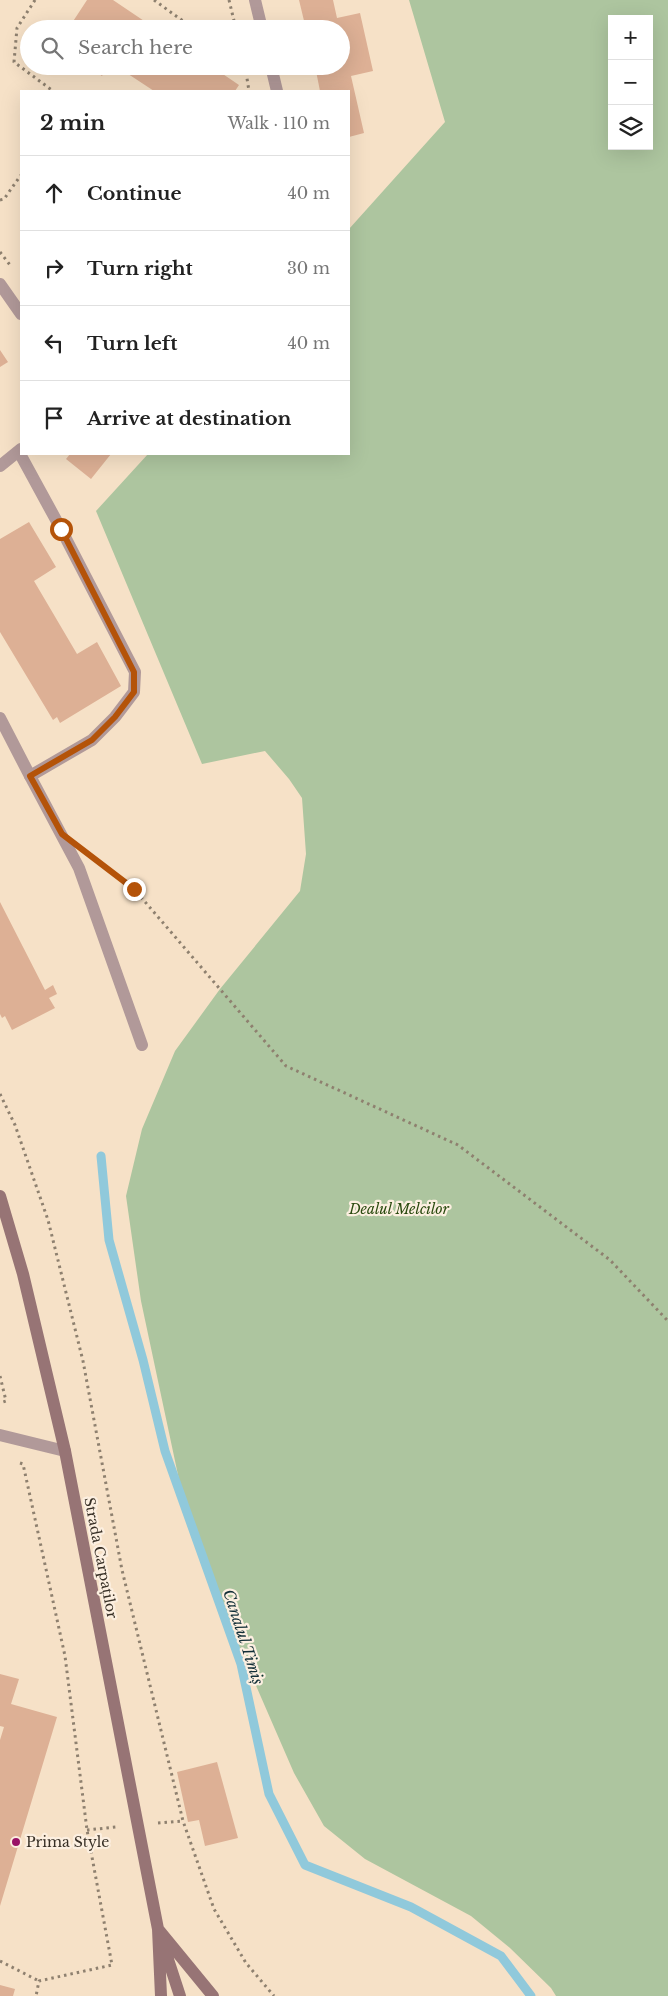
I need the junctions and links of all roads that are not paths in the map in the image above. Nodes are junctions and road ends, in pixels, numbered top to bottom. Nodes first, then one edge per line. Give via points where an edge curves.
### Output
1 (255, 0) edge
2 (260, 20) edge
3 (273, 75) edge
4 (277, 90) edge
5 (0, 284) edge
6 (20, 313) edge
7 (20, 450) edge
8 (23, 455) edge
9 (0, 466) edge
10 (0, 718) edge
11 (30, 776) junction
12 (142, 1045) dead end
13 (0, 1196) edge
14 (0, 1435) edge
15 (65, 1451) junction
16 (158, 1930) junction
17 (161, 1996) edge
18 (180, 1996) edge
19 (213, 1996) edge

1 - 2 street
3 - 4 street
5 - 6 street
7 - 9 street
8 - 11 street via 134,672 134,692 92,740
10 - 11 street
11 - 12 street via 79,868
13 - 15 main road, Strada Carpaților via 23,1274
14 - 15 street
15 - 16 main road, Strada Carpaților
16 - 17 main road, Strada Carpaților
16 - 18 main road, Strada Carpaților
16 - 19 main road

